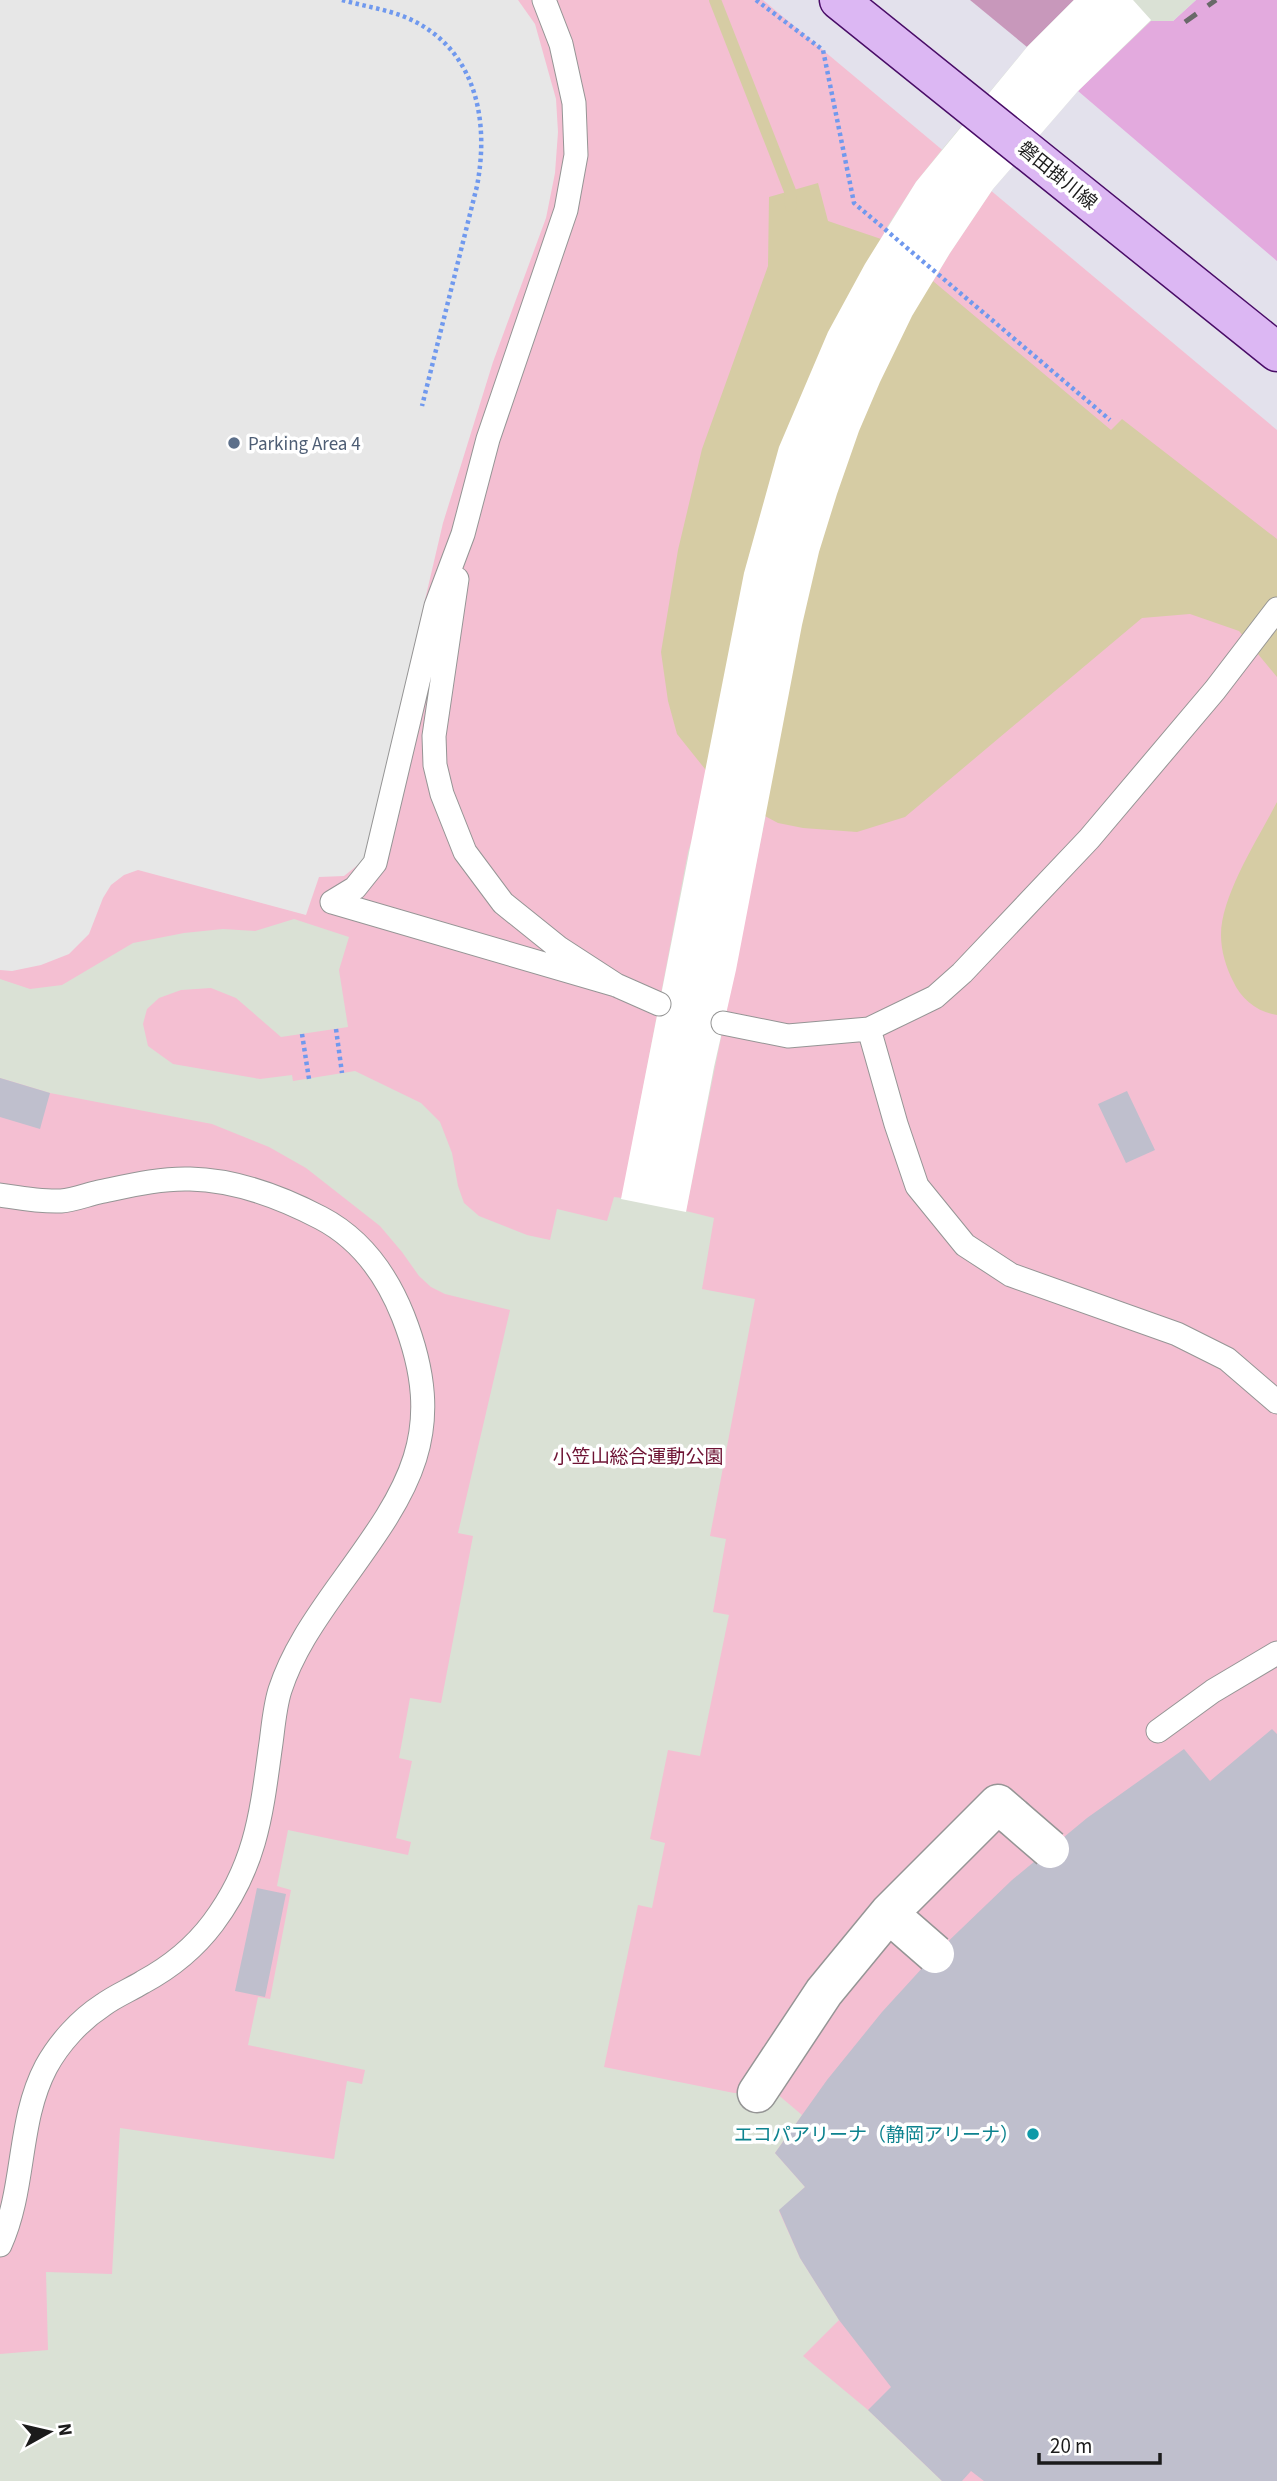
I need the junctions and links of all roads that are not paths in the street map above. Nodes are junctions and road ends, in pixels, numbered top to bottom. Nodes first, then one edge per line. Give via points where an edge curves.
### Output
1 (544, 0) edge
2 (839, 0) edge
3 (1277, 352) edge
4 (463, 534) junction
5 (1277, 609) edge
6 (616, 985) junction
7 (659, 1004) dead end
8 (723, 1023) dead end
9 (869, 1029) junction
10 (0, 1195) edge
11 (1277, 1402) edge
12 (1277, 1653) edge
13 (1158, 1731) dead end
14 (1050, 1849) dead end
15 (897, 1920) junction
16 (935, 1954) dead end
17 (757, 2093) dead end
18 (0, 2245) edge

1 - 4 lane via 561,44 574,103 576,155 566,211 488,439
2 - 3 main road, 磐田掛川線
4 - 6 lane via 434,736 442,794 465,852 503,903 559,948
4 - 6 lane via 436,606 375,863 355,888 332,902
5 - 9 lane via 1089,839 962,973 935,997
6 - 7 lane
8 - 9 lane via 788,1036
9 - 11 lane via 917,1186 965,1245 1012,1275 1177,1334 1227,1359
10 - 18 lane via 63,1201 148,1183 216,1181 250,1189 324,1220 352,1239 377,1266 395,1297 411,1336 423,1403 416,1460 408,1480 387,1518 312,1623 280,1691 254,1847 241,1878 193,1945 145,1982 100,2006 62,2042 28,2114
12 - 13 lane
14 - 15 street, bridge via 998,1804
15 - 16 street, bridge
15 - 17 street via 824,1992

